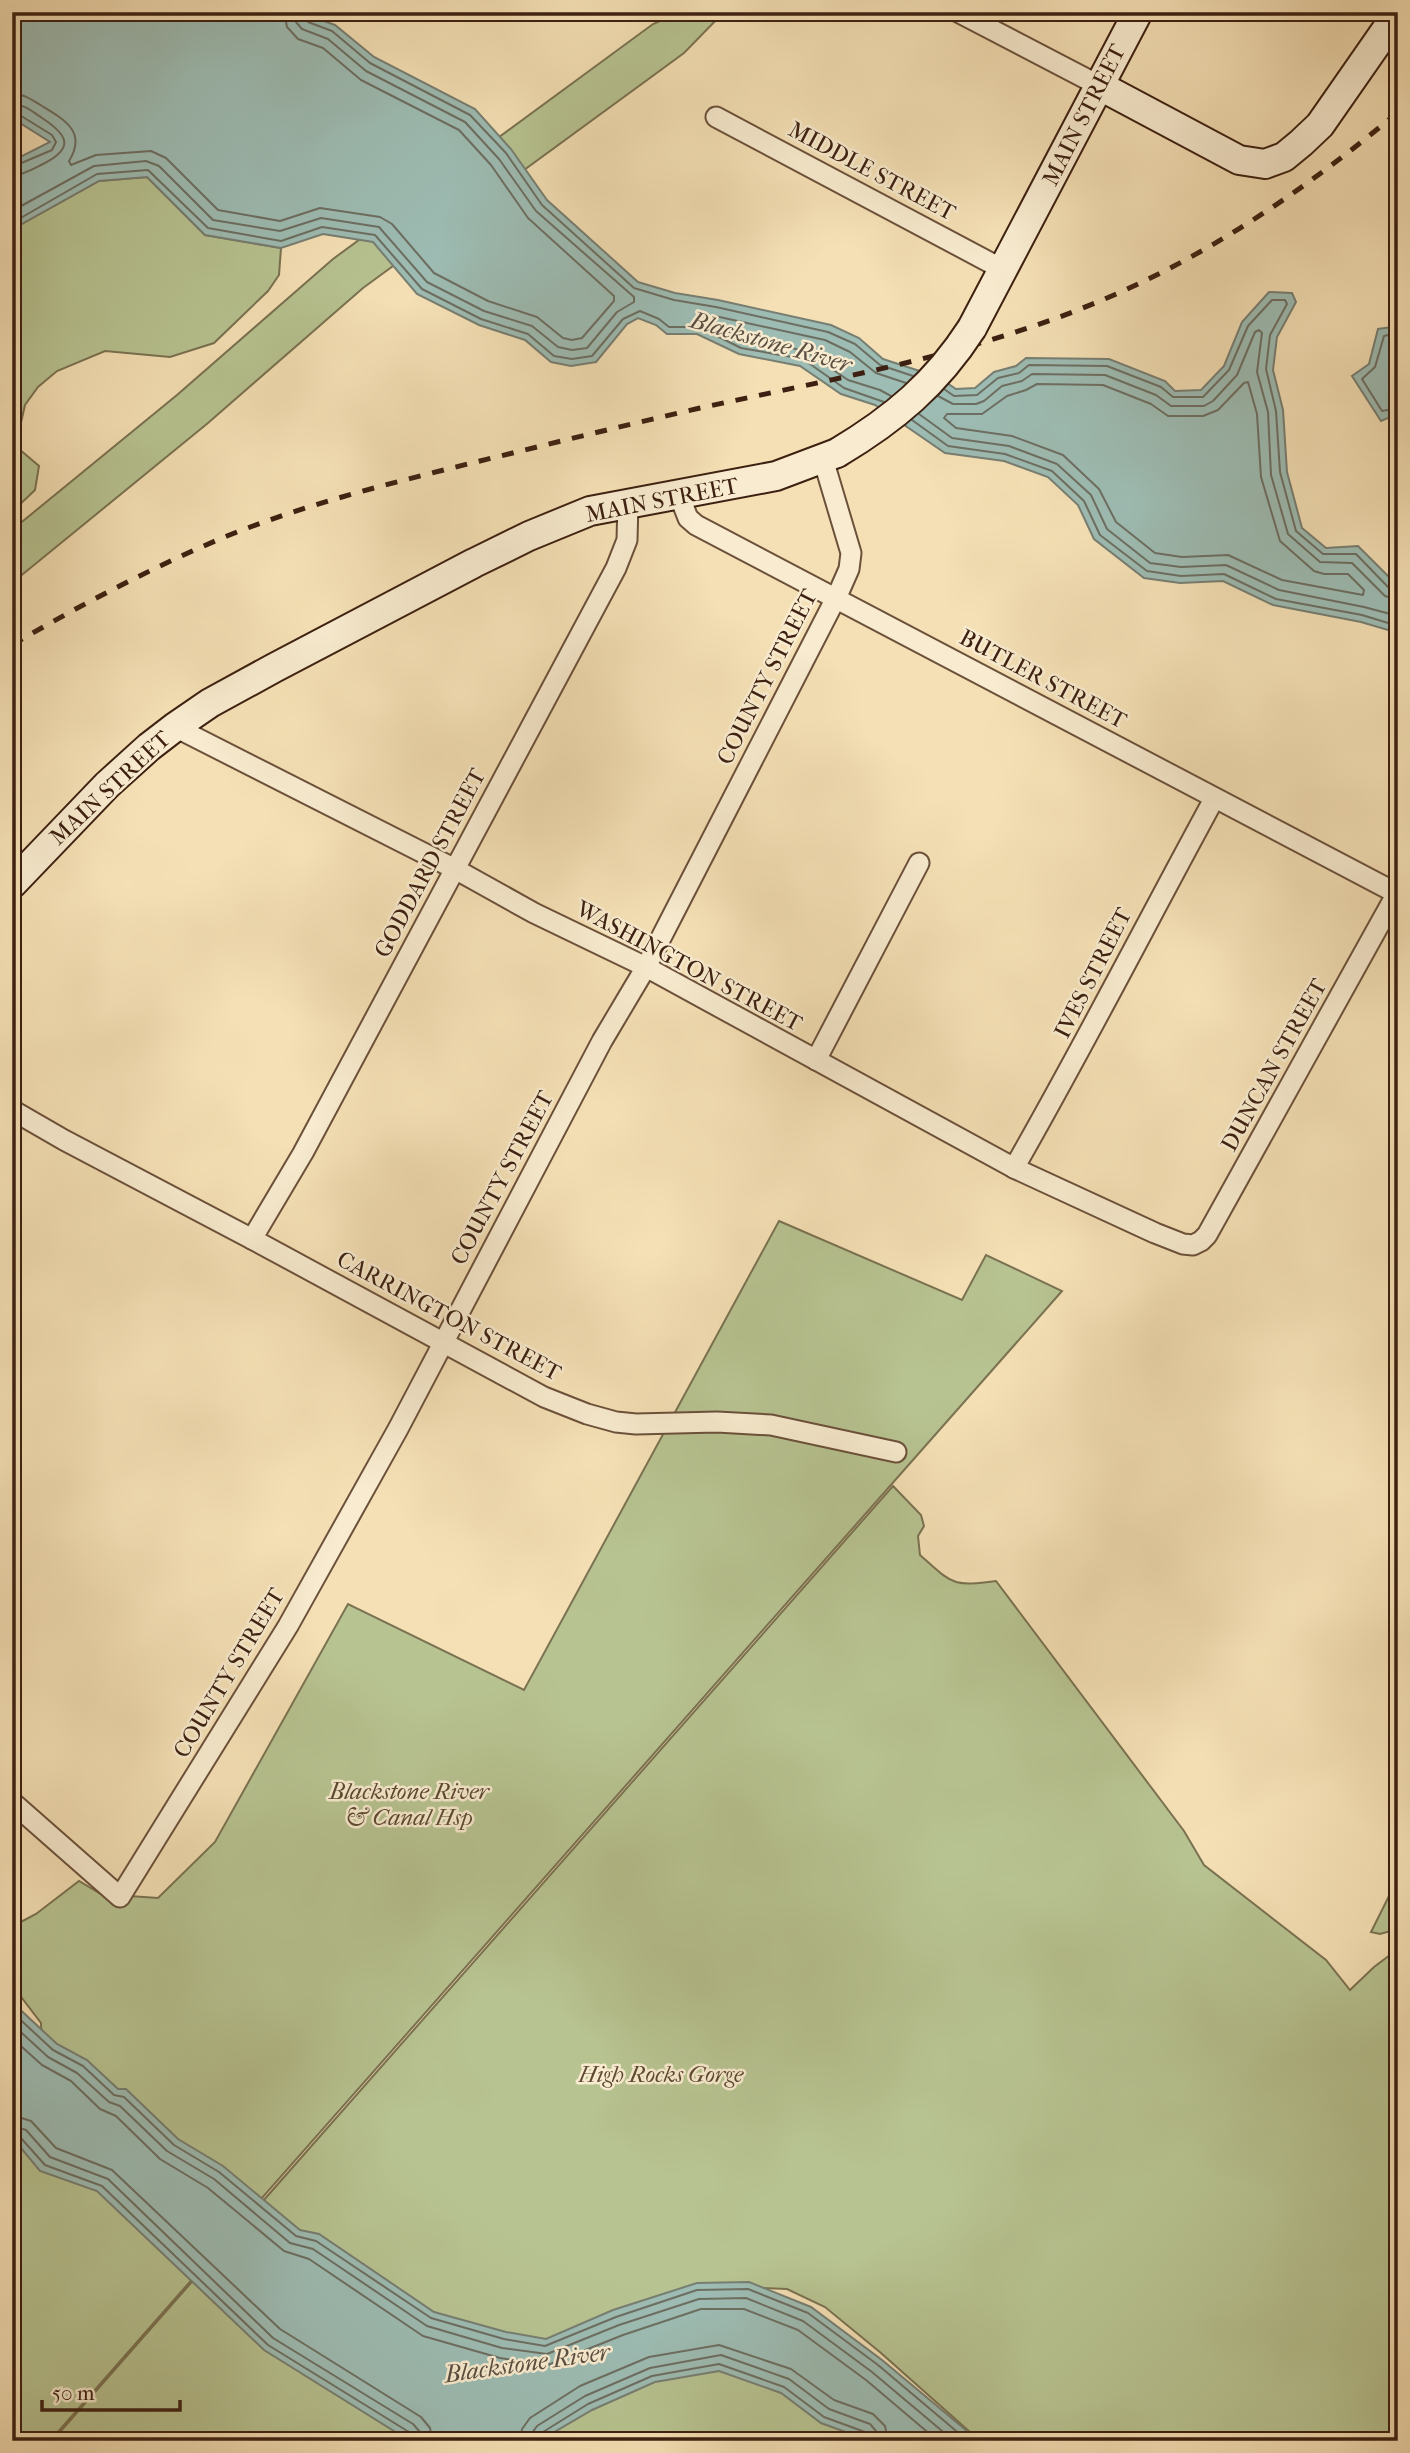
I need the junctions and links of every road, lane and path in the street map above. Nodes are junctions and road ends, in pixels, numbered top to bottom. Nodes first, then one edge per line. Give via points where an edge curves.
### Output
1 (958, 12) edge
2 (1138, 12) edge
3 (1398, 13) edge
4 (1100, 86) junction
5 (716, 117) dead end
6 (1004, 270) junction
7 (830, 456) junction
8 (679, 495) junction
9 (628, 503) junction
10 (835, 599) junction
11 (175, 726) junction
12 (1214, 799) junction
13 (919, 863) dead end
14 (454, 869) junction
15 (12, 884) edge
16 (1397, 893) edge
17 (646, 967) junction
18 (816, 1060) junction
19 (12, 1110) edge
20 (1014, 1168) junction
21 (252, 1239) junction
22 (1183, 1244) joint
23 (443, 1343) junction
24 (896, 1452) dead end
25 (12, 1802) edge

1 - 4 street
2 - 4 main road, MAIN STREET
3 - 4 main road via 1320,125 1284,157 1265,164 1244,162
4 - 6 main road, MAIN STREET
5 - 6 street, MIDDLE STREET
6 - 7 main road, MAIN STREET, bridge via 972,328 939,373 879,427
7 - 8 main road, MAIN STREET via 776,476
7 - 10 street, COUNTY STREET via 851,553
8 - 9 main road, MAIN STREET
8 - 10 street, BUTLER STREET via 688,518 696,525
9 - 11 main road, MAIN STREET via 560,523 474,563 209,703
9 - 14 street, GODDARD STREET via 627,540 616,568
10 - 12 street, BUTLER STREET
10 - 17 street, COUNTY STREET
11 - 14 street, WASHINGTON STREET
11 - 15 main road, MAIN STREET via 91,801
12 - 16 street, BUTLER STREET
12 - 20 street, IVES STREET
13 - 18 street
14 - 17 street, WASHINGTON STREET via 534,914
14 - 21 street, GODDARD STREET via 303,1153
16 - 22 street, DUNCAN STREET via 1208,1235 1193,1245
17 - 18 street, WASHINGTON STREET
17 - 23 street, COUNTY STREET via 602,1041
18 - 20 street, WASHINGTON STREET
19 - 21 street, CARRINGTON STREET
20 - 22 street, WASHINGTON STREET
21 - 23 street, CARRINGTON STREET
23 - 24 street, CARRINGTON STREET via 544,1397 616,1422 771,1425
23 - 25 street, COUNTY STREET via 288,1626 120,1897

